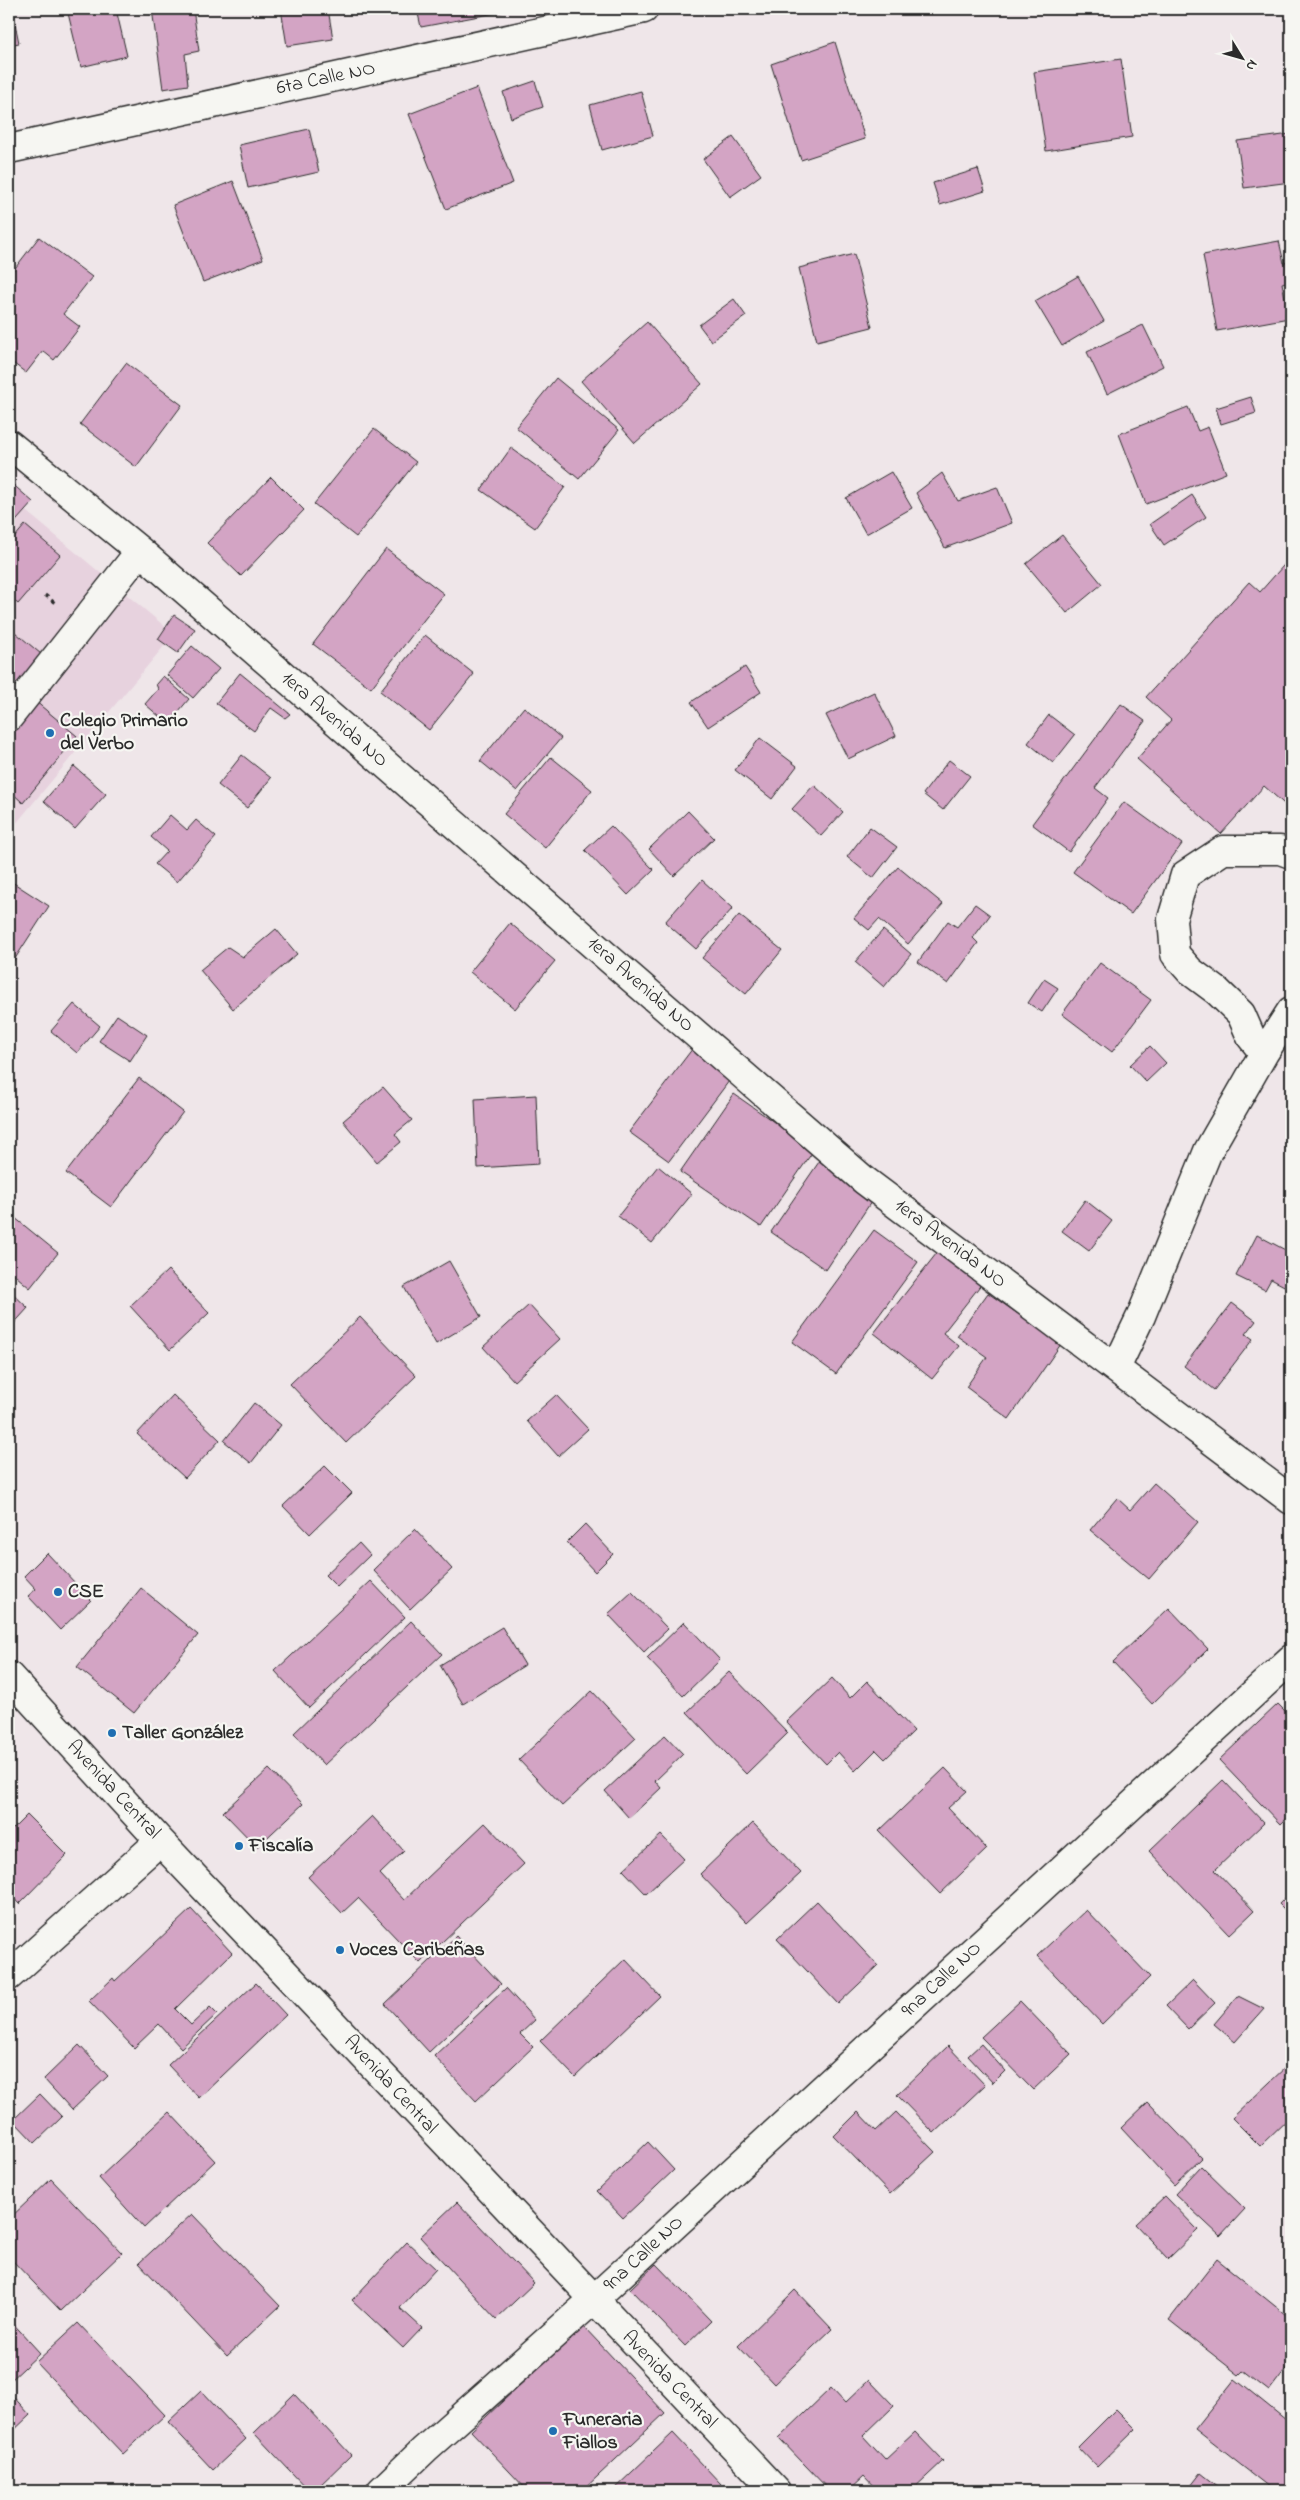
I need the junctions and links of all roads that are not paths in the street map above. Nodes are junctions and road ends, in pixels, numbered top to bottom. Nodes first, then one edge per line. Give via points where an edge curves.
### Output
1 (644, 9) edge
2 (9, 149) edge
3 (9, 444) edge
4 (140, 551) junction
5 (9, 717) edge
6 (1291, 854) edge
7 (1291, 1012) edge
8 (1264, 1053) junction
9 (1116, 1368) junction
10 (1291, 1500) edge
11 (1291, 1659) edge
12 (9, 1676) edge
13 (160, 1841) junction
14 (9, 1976) edge
15 (593, 2300) junction
16 (382, 2491) edge
17 (776, 2491) edge

1 - 2 street, 6ta Calle NO
3 - 4 street, 1era Avenida NO
4 - 5 street
4 - 9 street, 1era Avenida NO via 864,1180
6 - 8 street via 1271,850 1223,850 1185,875 1172,919 1175,954 1241,1014 1251,1037
7 - 8 street
8 - 9 street via 1208,1152 1141,1316
9 - 10 street, 1era Avenida NO
11 - 15 street, 9na Calle NO
12 - 13 street, Avenida Central
13 - 14 street
13 - 15 street, Avenida Central
15 - 16 street, 9na Calle NO
15 - 17 street, Avenida Central

